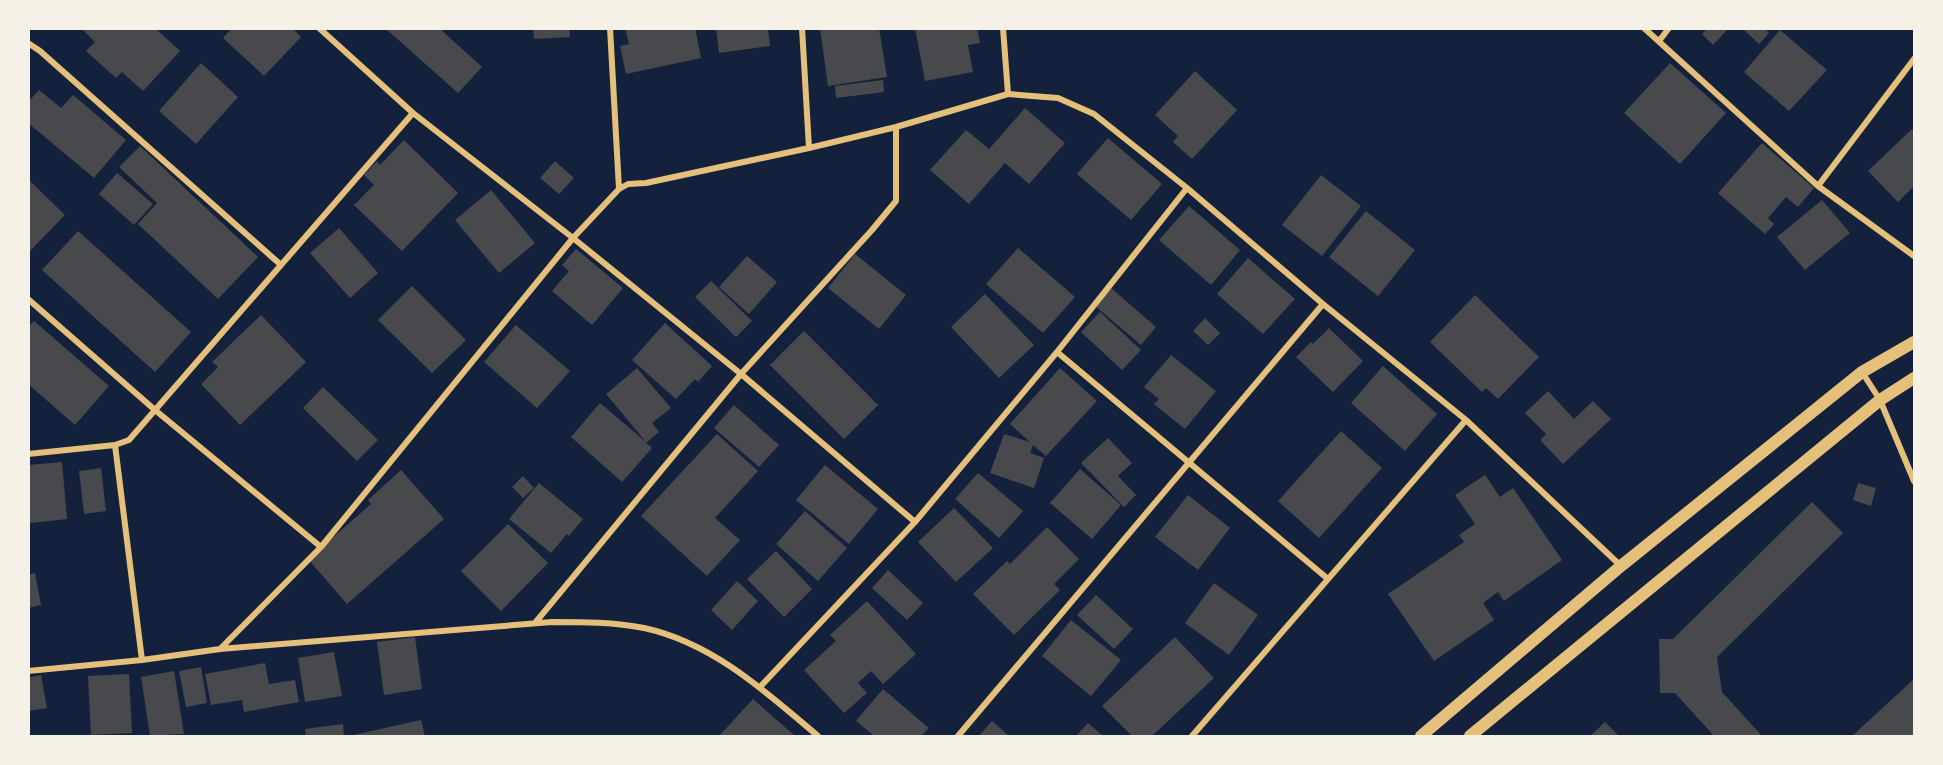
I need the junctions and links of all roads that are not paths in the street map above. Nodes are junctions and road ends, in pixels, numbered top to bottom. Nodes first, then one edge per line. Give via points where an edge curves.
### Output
1 (319, 28) edge
2 (610, 28) edge
3 (802, 28) edge
4 (1004, 28) edge
5 (1644, 28) edge
6 (1669, 28) edge
7 (1659, 41) junction
8 (28, 43) edge
9 (1914, 59) edge
10 (1008, 94) junction
11 (413, 113) junction
12 (896, 127) junction
13 (809, 148) junction
14 (1818, 186) junction
15 (1186, 188) junction
16 (620, 189) junction
17 (573, 238) junction
18 (1913, 252) edge
19 (281, 265) junction
20 (28, 299) edge
21 (1323, 304) junction
22 (1914, 342) edge
23 (1057, 352) junction
24 (1862, 372) junction
25 (741, 374) junction
26 (1914, 378) edge
27 (1880, 400) junction
28 (155, 410) junction
29 (1466, 420) junction
30 (115, 445) junction
31 (28, 454) edge
32 (1190, 463) junction
33 (1914, 481) edge
34 (915, 522) junction
35 (321, 547) junction
36 (1621, 566) junction
37 (1329, 579) junction
38 (536, 623) junction
39 (220, 649) junction
40 (142, 660) junction
41 (28, 671) edge
42 (760, 687) junction
43 (818, 736) edge
44 (958, 736) edge
45 (1192, 736) edge
46 (1421, 736) edge
47 (1470, 736) edge

1 - 11 street
2 - 16 street
3 - 13 street
4 - 10 street
5 - 7 street
6 - 7 street
7 - 14 street
8 - 19 street
9 - 14 street
10 - 12 street
10 - 15 street via 1058,98 1094,114
11 - 17 street
11 - 19 street
12 - 13 street
12 - 25 street via 896,201
13 - 16 street via 628,184
14 - 18 street
15 - 21 street
15 - 23 street
16 - 17 street
17 - 25 street
17 - 35 street
19 - 28 street
20 - 28 street
21 - 29 street
21 - 32 street
22 - 24 main road
23 - 32 street
23 - 34 street
24 - 27 street
24 - 36 main road
25 - 34 street
25 - 38 street
26 - 27 main road
27 - 33 street
27 - 47 main road
28 - 30 street via 129,440
28 - 35 street
29 - 36 street
29 - 37 street
30 - 31 street
30 - 40 street
32 - 37 street
32 - 44 street
34 - 42 street
35 - 39 street
36 - 46 main road
37 - 45 street
38 - 39 street
38 - 42 street via 606,623 645,628 727,663
39 - 40 street
40 - 41 street
42 - 43 street

